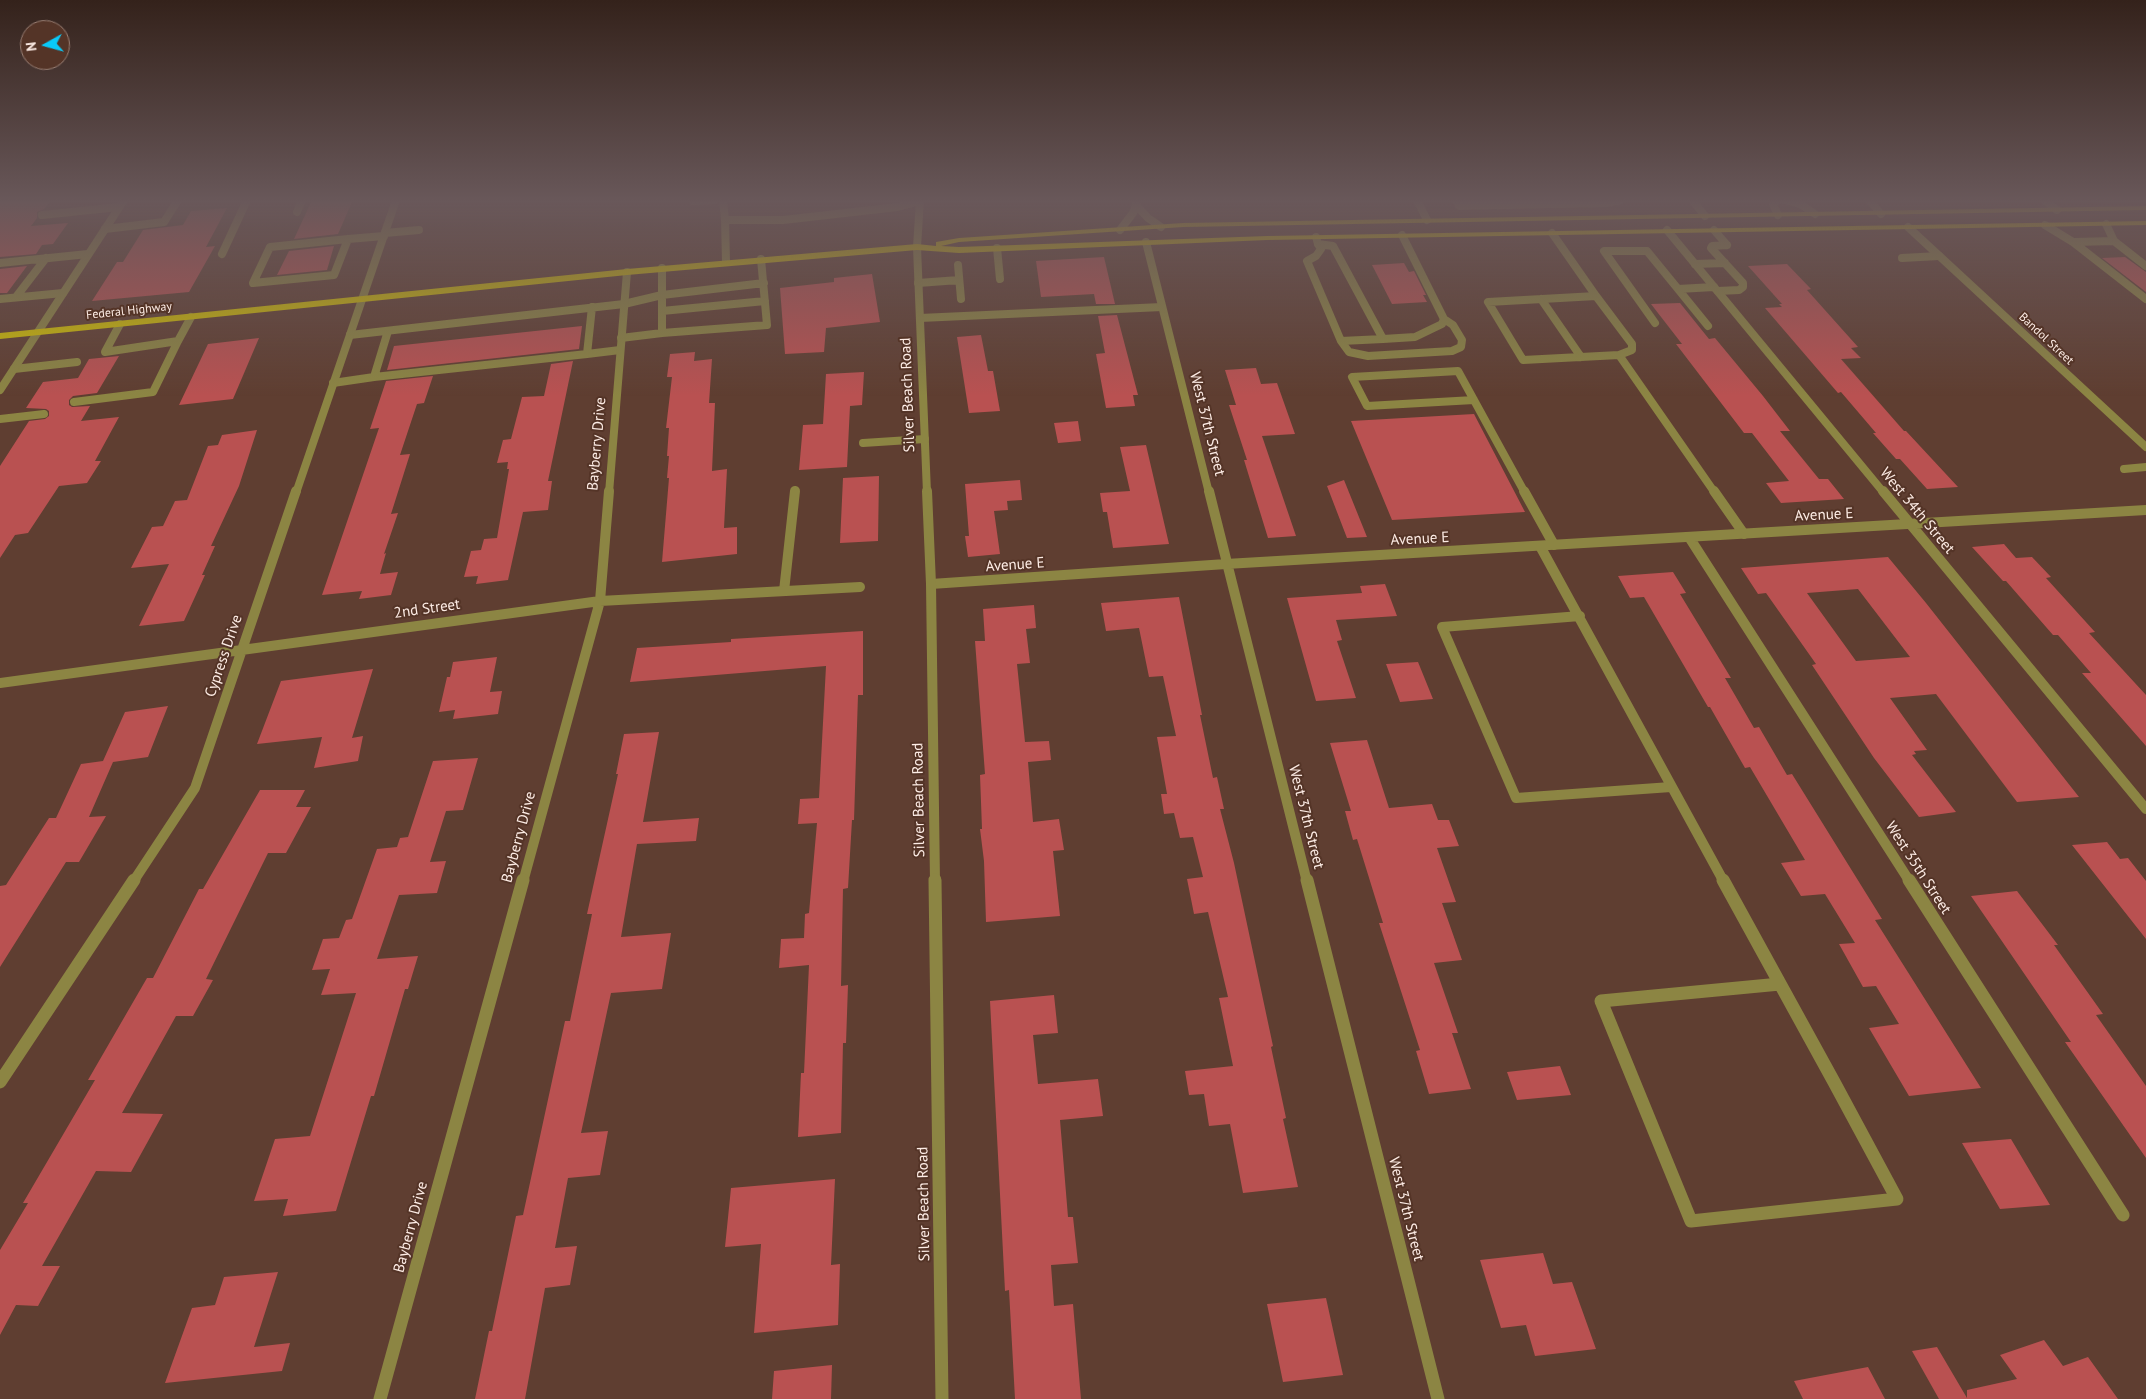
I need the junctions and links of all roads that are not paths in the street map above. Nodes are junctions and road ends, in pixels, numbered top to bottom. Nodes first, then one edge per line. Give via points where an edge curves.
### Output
1 (40, 265) edge
2 (81, 265) edge
3 (261, 265) edge
4 (338, 265) edge
5 (373, 265) edge
6 (691, 265) edge
7 (762, 265) edge
8 (920, 265) edge
9 (958, 265) dead end
10 (999, 265) edge
11 (1152, 265) edge
12 (1309, 265) edge
13 (1343, 265) edge
14 (1417, 265) edge
15 (1575, 265) edge
16 (1614, 265) edge
17 (1659, 265) edge
18 (1696, 265) edge
19 (1727, 265) edge
20 (1950, 265) edge
21 (2102, 265) edge
22 (662, 268) junction
23 (626, 272) junction
24 (1000, 279) dead end
25 (959, 280) junction
26 (764, 283) junction
27 (918, 283) junction
28 (1678, 289) junction
29 (1716, 289) junction
30 (64, 293) junction
31 (662, 295) junction
32 (1596, 296) junction
33 (16, 297) junction
34 (0, 299) edge
35 (362, 299) junction
36 (961, 299) dead end
37 (1541, 299) junction
38 (2146, 300) edge
39 (765, 301) junction
40 (624, 304) junction
41 (592, 307) junction
42 (1162, 307) junction
43 (662, 311) junction
44 (191, 317) junction
45 (920, 318) junction
46 (1444, 319) junction
47 (1655, 323) dead end
48 (120, 324) junction
49 (1708, 326) dead end
50 (388, 331) junction
51 (38, 332) junction
52 (662, 334) junction
53 (350, 335) junction
54 (0, 336) edge
55 (621, 338) junction
56 (1383, 339) junction
57 (178, 341) junction
58 (1341, 341) junction
59 (620, 350) junction
60 (587, 354) junction
61 (1619, 355) junction
62 (1581, 357) junction
63 (77, 362) dead end
64 (14, 369) junction
65 (374, 377) junction
66 (333, 383) junction
67 (0, 390) edge
68 (1474, 400) junction
69 (74, 402) dead end
70 (44, 414) dead end
71 (0, 419) edge
72 (925, 439) junction
73 (863, 443) dead end
74 (2146, 447) edge
75 (2146, 467) edge
76 (2124, 468) dead end
77 (795, 491) dead end
78 (2146, 510) edge
79 (1910, 524) junction
80 (1744, 534) junction
81 (1689, 537) junction
82 (1554, 545) junction
83 (1540, 546) junction
84 (1226, 564) junction
85 (931, 584) junction
86 (860, 588) dead end
87 (784, 592) junction
88 (600, 601) junction
89 (1580, 616) junction
90 (242, 650) junction
91 (0, 683) edge
92 (1671, 787) junction
93 (2146, 809) edge
94 (1780, 984) junction
95 (0, 1082) edge
96 (2123, 1215) dead end
97 (380, 1399) edge
98 (942, 1399) edge
99 (1438, 1399) edge

1 - 33 street
2 - 30 street
3 - 4 street via 253,283 334,275
5 - 35 street, Cypress Drive
6 - 22 main road, Federal Highway
7 - 26 street
8 - 27 street, Silver Beach Road
9 - 25 street
10 - 24 street
11 - 42 street, West 37th Street
12 - 58 street
13 - 56 street
14 - 46 street
15 - 32 street
16 - 47 street
17 - 28 street
18 - 29 street, West 34th Street
19 - 29 street via 1743,287 1740,290
20 - 74 street, Bandol Street
21 - 38 street
22 - 23 main road, Federal Highway
22 - 31 street
23 - 35 main road, Federal Highway
23 - 40 street, Bayberry Drive
25 - 27 street
25 - 36 street
26 - 31 street
26 - 39 street
27 - 45 street, Silver Beach Road
28 - 29 street
28 - 49 street
29 - 79 street, West 34th Street
30 - 33 street
30 - 51 street
31 - 40 street
31 - 43 street
32 - 37 street
32 - 61 street via 1632,344 1632,350
33 - 34 street
35 - 44 main road, Federal Highway
35 - 53 street, Cypress Drive
37 - 62 street
37 - 62 street via 1488,302 1523,360
39 - 43 street
39 - 52 street via 767,325
40 - 41 street
40 - 55 street, Bayberry Drive
41 - 50 street
41 - 60 street
42 - 45 street
42 - 84 street, West 37th Street
43 - 52 street
44 - 48 main road, Federal Highway
44 - 57 street
45 - 72 street, Silver Beach Road
46 - 56 street via 1442,324 1415,337
46 - 58 street via 1453,325 1462,340 1461,347 1452,351 1368,356 1349,352
48 - 51 main road, Federal Highway
48 - 57 street via 105,352
50 - 53 street
50 - 65 street
51 - 54 main road, Federal Highway
51 - 64 street
52 - 55 street
53 - 66 street, Cypress Drive
55 - 59 street, Bayberry Drive
56 - 58 street
57 - 69 street via 153,392
59 - 60 street
59 - 88 street, Bayberry Drive
60 - 65 street
61 - 62 street
61 - 80 street
63 - 64 street
64 - 67 street
65 - 66 street
66 - 90 street, Cypress Drive
68 - 68 street via 1458,370 1352,378 1367,406
68 - 82 street
70 - 71 street
72 - 73 street
72 - 85 street, Silver Beach Road
75 - 76 street
77 - 87 street
78 - 79 street, Avenue E
79 - 80 street, Avenue E
79 - 93 street, West 34th Street
80 - 81 street, Avenue E
81 - 82 street, Avenue E
81 - 96 street, West 35th Street
82 - 83 street, Avenue E
83 - 84 street, Avenue E
83 - 89 street
84 - 85 street, Avenue E
84 - 99 street, West 37th Street
85 - 98 street, Silver Beach Road
86 - 87 street, 2nd Street
87 - 88 street, 2nd Street
88 - 90 street, 2nd Street
88 - 97 street, Bayberry Drive
89 - 92 street
89 - 92 street via 1442,627 1516,798
90 - 91 street, 2nd Street
90 - 95 street, Cypress Drive via 195,788
92 - 94 street
94 - 94 street via 1897,1199 1691,1221 1601,1001

